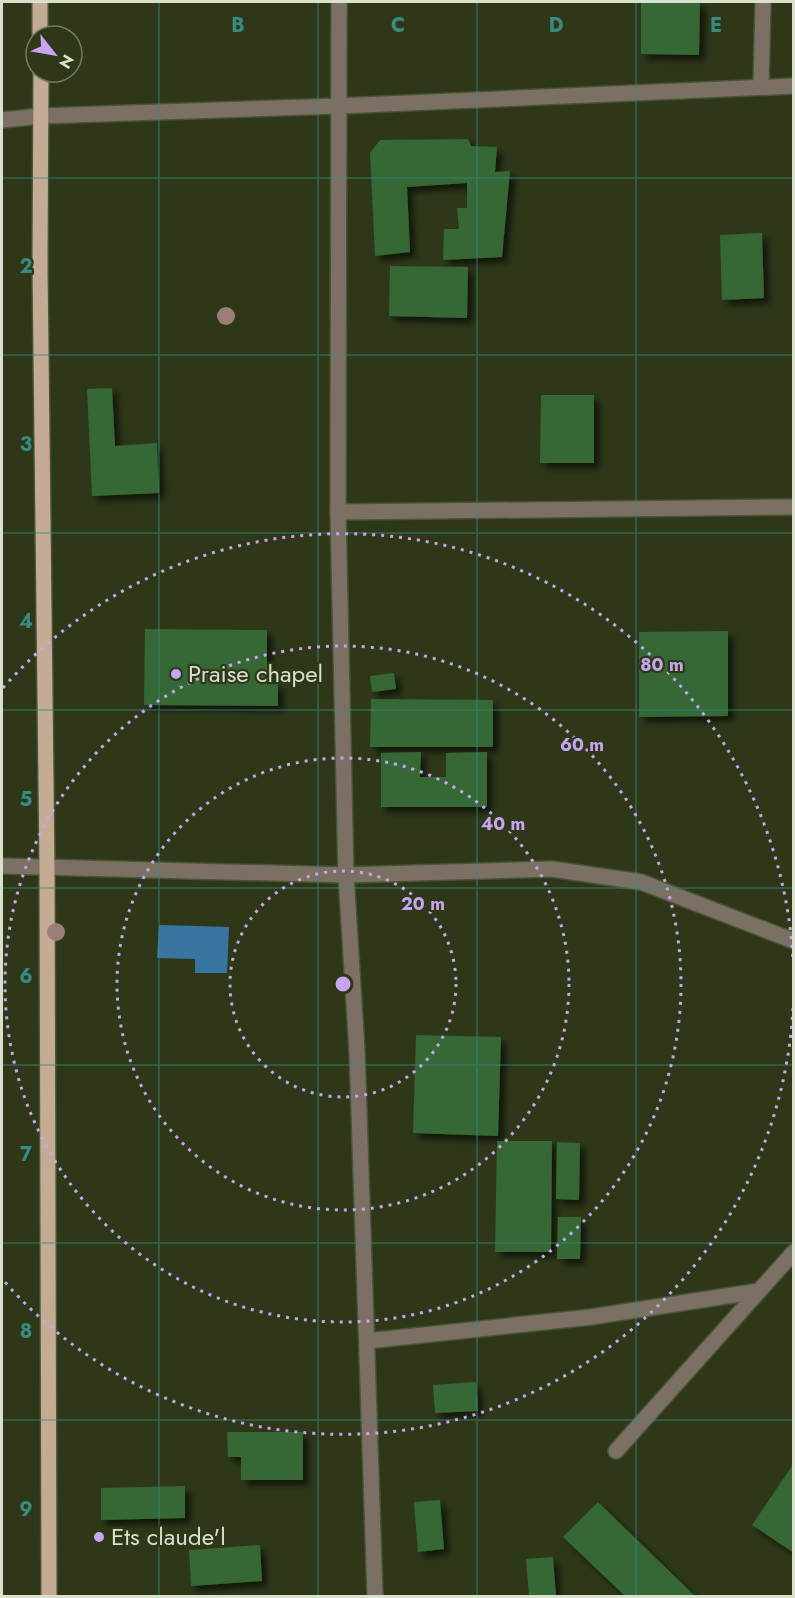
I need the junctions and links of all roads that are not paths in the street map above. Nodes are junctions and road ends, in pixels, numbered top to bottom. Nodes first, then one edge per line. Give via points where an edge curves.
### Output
1 (40, 2) edge
2 (339, 2) edge
3 (762, 2) edge
4 (40, 24) edge
5 (41, 84) edge
6 (761, 86) junction
7 (794, 86) edge
8 (339, 106) junction
9 (41, 116) junction
10 (2, 120) edge
11 (794, 507) edge
12 (339, 512) junction
13 (2, 866) edge
14 (47, 868) junction
15 (345, 875) junction
16 (794, 941) edge
17 (794, 1252) edge
18 (759, 1291) junction
19 (367, 1341) junction
20 (616, 1451) dead end
21 (49, 1596) edge
22 (375, 1596) edge

1 - 4 main road
2 - 8 street
3 - 6 street
5 - 9 main road
6 - 7 street
6 - 8 street
8 - 9 street
8 - 12 street
9 - 10 street
9 - 14 main road
11 - 12 street
12 - 15 street
13 - 14 street
14 - 15 street
14 - 21 main road
15 - 16 street via 552,869 641,882
15 - 19 street via 357,1051
17 - 18 street
18 - 19 street via 591,1317
18 - 20 street
19 - 22 street

